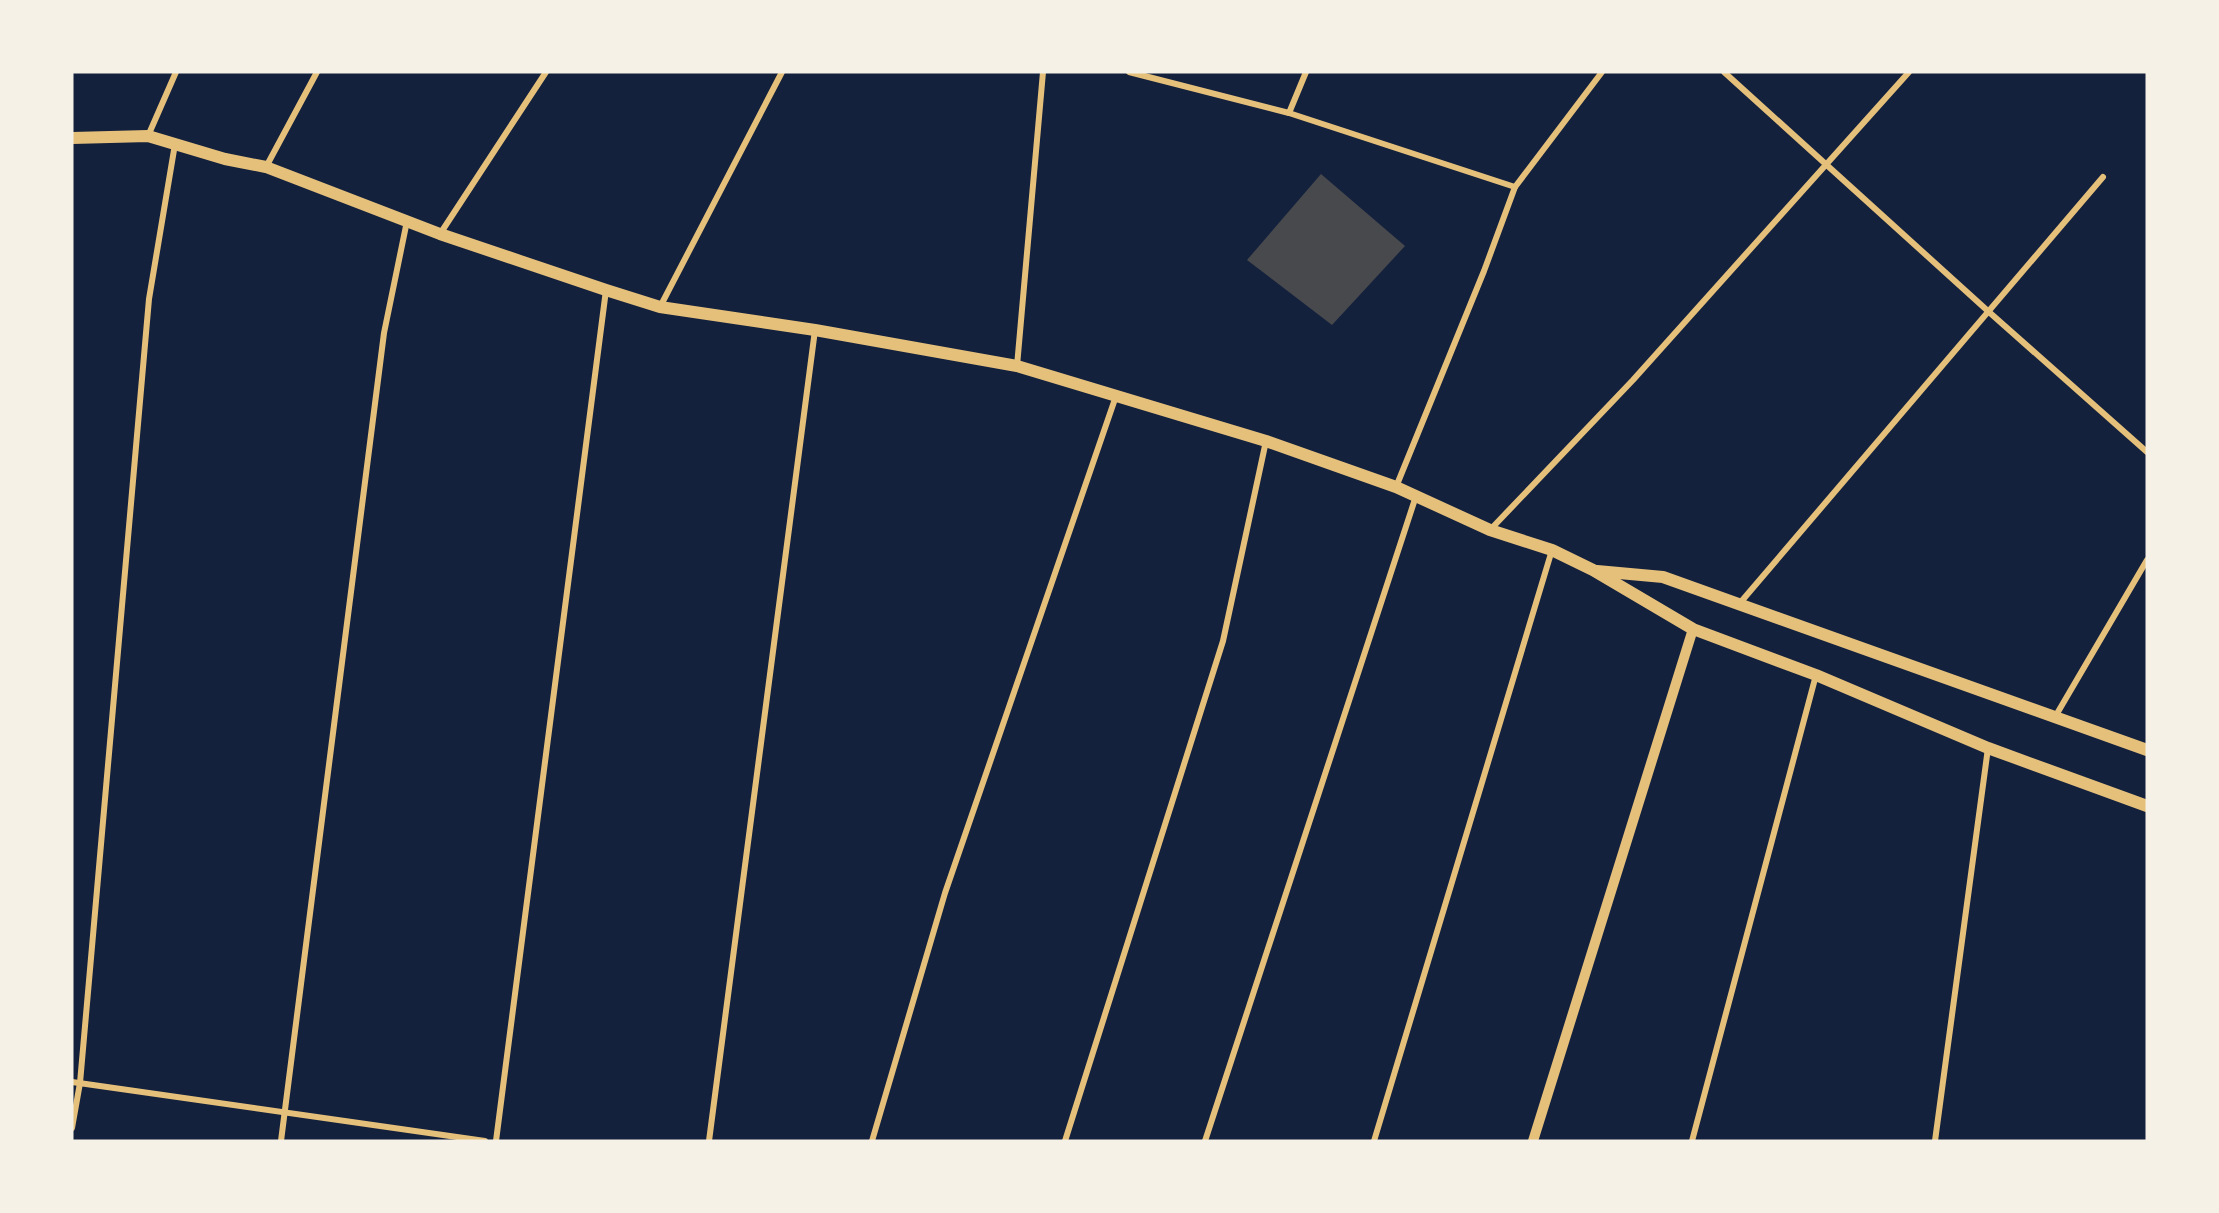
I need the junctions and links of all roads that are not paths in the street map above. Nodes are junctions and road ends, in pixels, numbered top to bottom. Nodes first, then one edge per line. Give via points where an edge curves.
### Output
1 (176, 72) edge
2 (317, 72) edge
3 (546, 72) edge
4 (782, 72) edge
5 (1043, 72) edge
6 (1129, 72) edge
7 (1306, 72) edge
8 (1602, 72) edge
9 (1724, 72) edge
10 (1909, 72) edge
11 (1289, 113) junction
12 (148, 136) junction
13 (72, 138) edge
14 (175, 144) junction
15 (1826, 165) junction
16 (266, 167) junction
17 (2103, 177) dead end
18 (1515, 187) junction
19 (407, 220) junction
20 (440, 234) junction
21 (606, 290) junction
22 (660, 307) junction
23 (1989, 312) junction
24 (815, 330) junction
25 (1017, 366) junction
26 (1116, 396) junction
27 (1266, 441) junction
28 (2147, 452) edge
29 (1396, 487) junction
30 (1416, 496) junction
31 (1490, 530) junction
32 (1552, 550) junction
33 (2147, 560) edge
34 (1593, 570) junction
35 (1740, 603) junction
36 (1693, 628) junction
37 (1816, 675) junction
38 (2055, 717) junction
39 (1988, 748) junction
40 (2147, 750) edge
41 (2147, 806) edge
42 (72, 1082) edge
43 (80, 1083) junction
44 (285, 1112) junction
45 (72, 1128) edge
46 (281, 1141) edge
47 (485, 1141) edge
48 (496, 1141) edge
49 (709, 1141) edge
50 (872, 1141) edge
51 (1065, 1141) edge
52 (1205, 1141) edge
53 (1374, 1141) edge
54 (1533, 1141) edge
55 (1692, 1141) edge
56 (1935, 1141) edge

1 - 12 street
2 - 16 street
3 - 20 street
4 - 22 street
5 - 25 street
6 - 11 street
7 - 11 street
8 - 18 street
9 - 15 street
10 - 15 street
11 - 18 street
12 - 13 main road
12 - 14 main road
14 - 16 main road
14 - 43 street via 149,299
15 - 23 street
15 - 31 street via 1633,380
16 - 19 main road
17 - 23 street
18 - 29 street
19 - 20 main road
19 - 44 street via 384,333
20 - 21 main road
21 - 22 main road
21 - 48 street
22 - 24 main road
23 - 28 street
23 - 35 street
24 - 25 main road
24 - 49 street
25 - 26 main road
26 - 27 main road
26 - 50 street via 945,893
27 - 29 main road
27 - 51 street via 1223,641
29 - 30 main road
30 - 31 main road
30 - 52 street
31 - 32 main road
32 - 34 main road
32 - 53 street
33 - 38 street
34 - 35 main road via 1663,577
34 - 36 main road
35 - 38 main road
36 - 37 main road
36 - 54 street
37 - 39 main road
37 - 55 street
38 - 40 main road
39 - 41 main road
39 - 56 street
42 - 43 street
43 - 44 street
43 - 45 street
44 - 46 street
44 - 47 street

